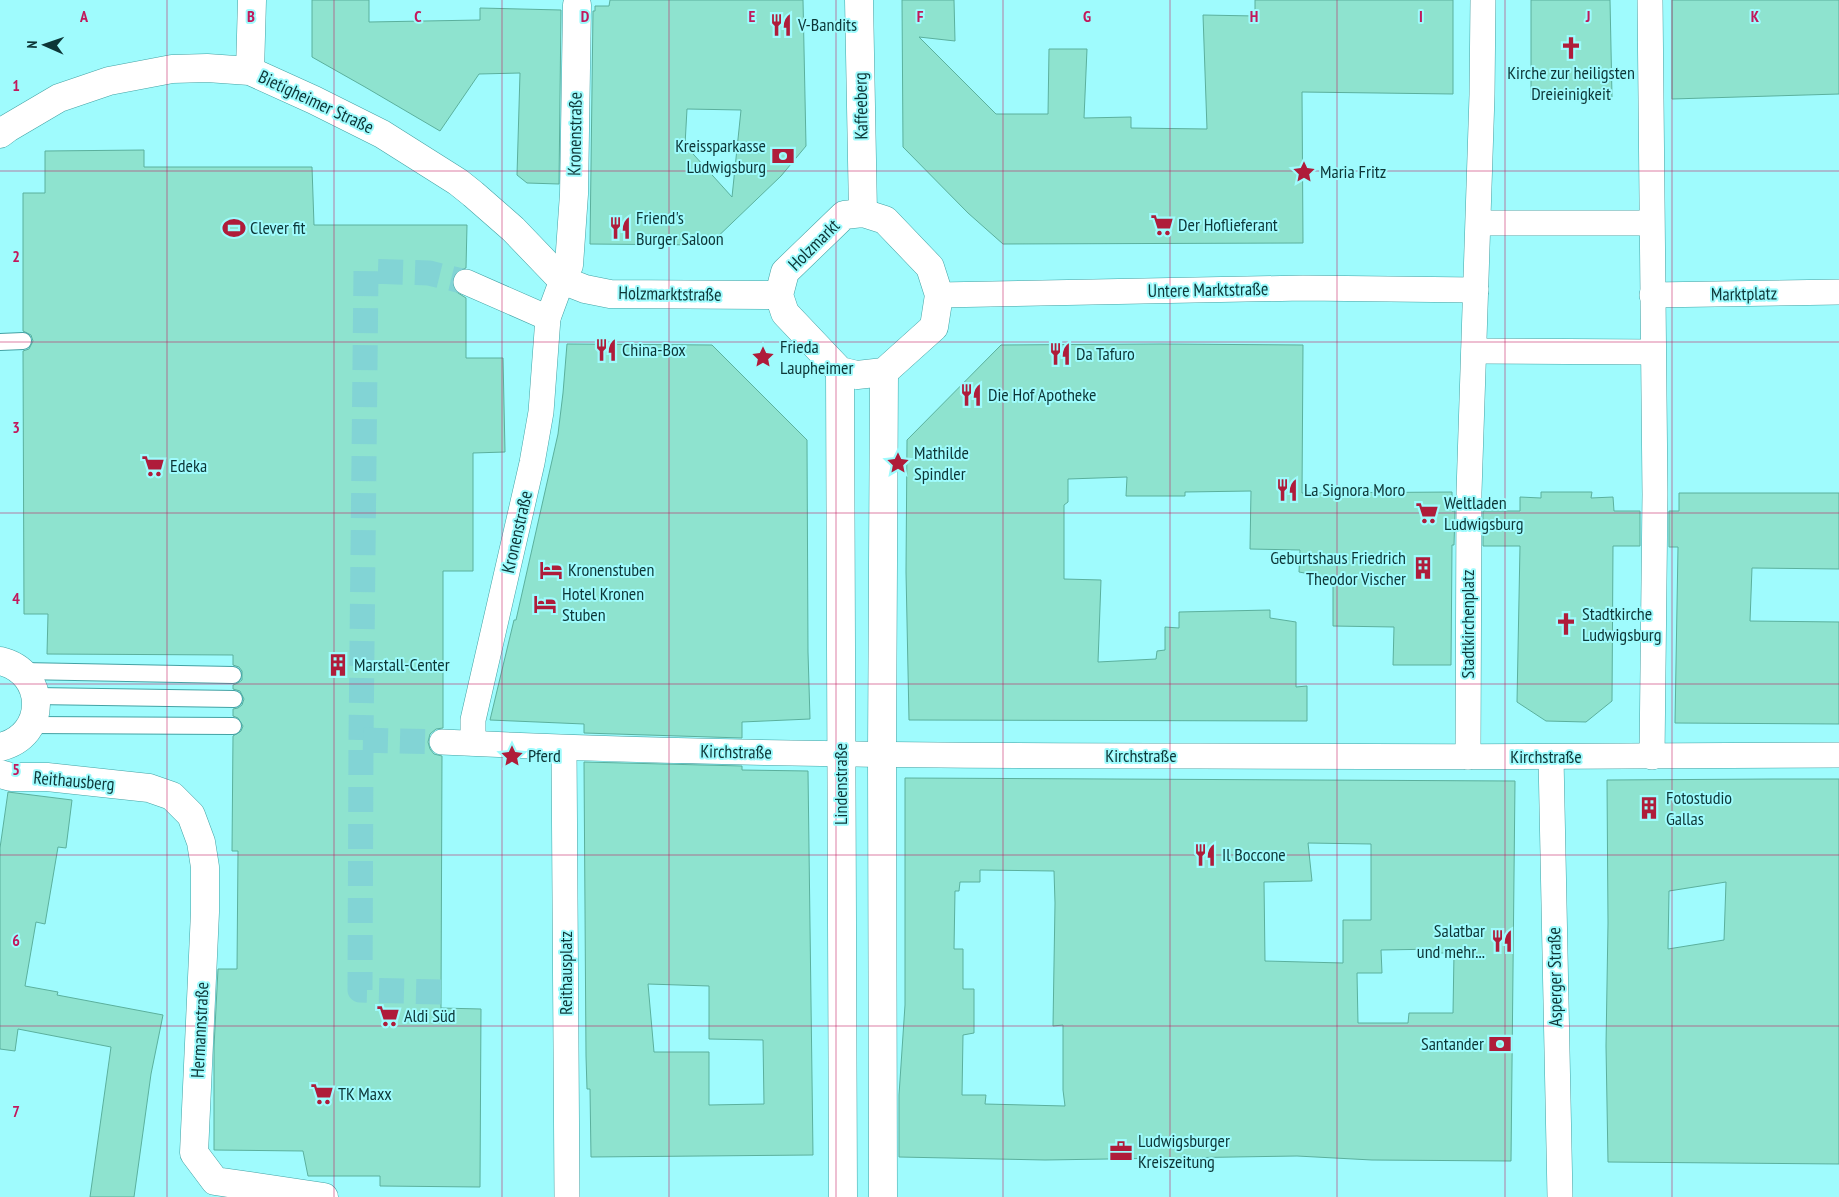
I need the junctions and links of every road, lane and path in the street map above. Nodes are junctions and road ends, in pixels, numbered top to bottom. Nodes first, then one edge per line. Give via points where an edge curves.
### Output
1 (252, 0) edge
2 (859, 0) edge
3 (1483, 0) edge
4 (1650, 0) edge
5 (577, 5) dead end
6 (250, 71) junction
7 (0, 134) edge
8 (863, 213) junction
9 (1479, 223) junction
10 (1651, 223) junction
11 (562, 280) junction
12 (466, 282) tunnel mouth
13 (1476, 290) junction
14 (1837, 292) edge
15 (779, 295) junction
16 (939, 295) junction
17 (1652, 295) junction
18 (548, 318) junction
19 (23, 341) dead end
20 (0, 342) edge
21 (1474, 351) junction
22 (1653, 352) junction
23 (840, 371) junction
24 (884, 372) junction
25 (11, 666) edge
26 (233, 675) dead end
27 (36, 696) junction
28 (234, 699) dead end
29 (31, 725) junction
30 (233, 726) dead end
31 (442, 742) tunnel mouth
32 (473, 744) junction
33 (0, 747) edge
34 (564, 748) junction
35 (841, 754) junction
36 (882, 755) junction
37 (1839, 755) edge
38 (1468, 757) junction
39 (1551, 757) junction
40 (1652, 757) junction
41 (0, 774) edge
42 (149, 788) joint
43 (324, 1197) edge
44 (567, 1197) edge
45 (842, 1197) edge
46 (883, 1197) edge
47 (1560, 1197) edge

1 - 6 street
2 - 8 street, Kaffeeberg
3 - 9 street
4 - 10 street
5 - 11 street, Kronenstraße via 574,194 569,265
6 - 7 street, Bietigheimer Straße via 172,69 108,81 59,98
6 - 11 street, Bietigheimer Straße via 382,134 458,182 513,229
8 - 15 street, Holzmarkt via 844,215 785,272
8 - 16 street, Holzmarkt via 885,220 930,266
9 - 10 street
9 - 13 street
10 - 17 street
11 - 15 street, Holzmarktstraße via 610,294
11 - 18 street, Kronenstraße
12 - 18 street
13 - 16 street, Untere Marktstraße via 1303,288
13 - 21 street
14 - 17 street, Marktplatz
15 - 23 street via 785,313
16 - 24 street, Holzmarkt via 934,327
17 - 22 street
18 - 32 street, Kronenstraße via 541,412 474,720
19 - 20 lane
21 - 22 street
21 - 38 street, Stadtkirchenplatz via 1469,492
22 - 40 street
23 - 24 street via 858,375
23 - 35 street, Lindenstraße
24 - 36 street
25 - 26 lane
25 - 27 street via 31,682
27 - 28 lane
27 - 29 street via 36,711
29 - 30 lane
29 - 33 street via 22,737
31 - 32 street, Kirchstraße
32 - 34 street, Kirchstraße
34 - 35 street, Kirchstraße
34 - 44 street, Reithausplatz
35 - 36 street, Kirchstraße
35 - 45 street, Lindenstraße
36 - 38 street, Kirchstraße
36 - 46 street
37 - 40 street, Kirchstraße
38 - 39 street, Kirchstraße
39 - 40 street, Kirchstraße
39 - 47 street, Asperger Straße
41 - 42 street, Reithausberg
42 - 43 street, Hermannstraße via 172,796 190,816 201,842 205,867 194,1153 215,1181

